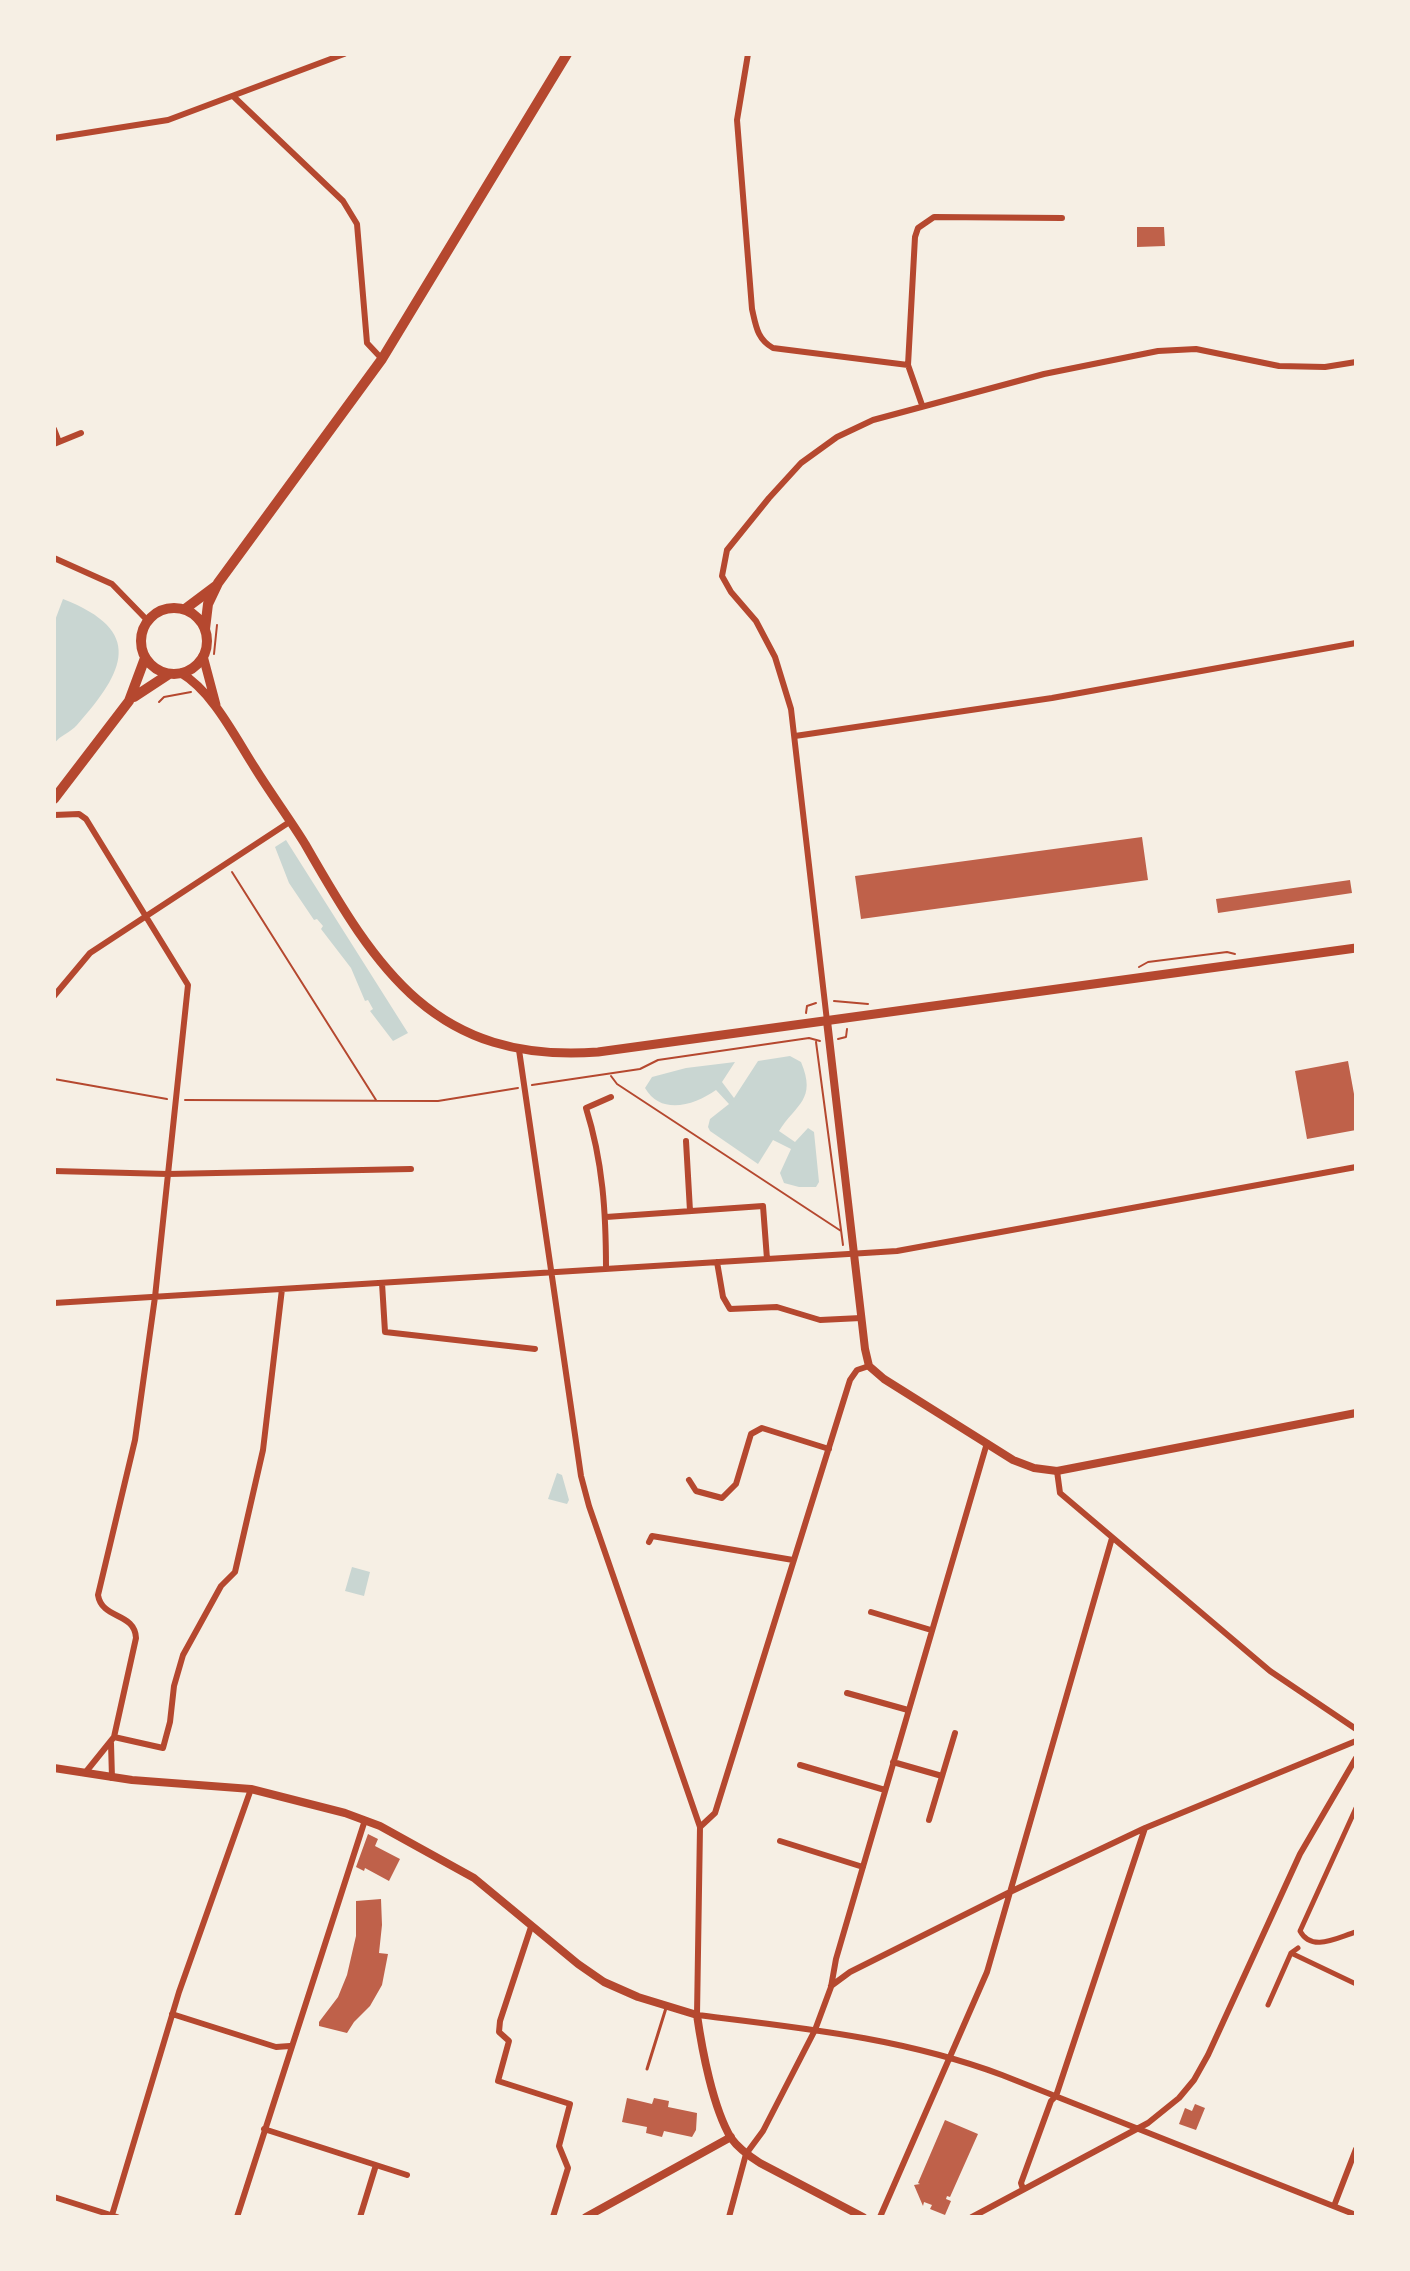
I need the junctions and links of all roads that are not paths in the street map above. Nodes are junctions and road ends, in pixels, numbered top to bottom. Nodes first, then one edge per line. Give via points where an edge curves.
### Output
1 (344, 54) edge
2 (567, 54) edge
3 (748, 54) edge
4 (233, 96) junction
5 (54, 138) edge
6 (1062, 218) dead end
7 (382, 359) junction
8 (1356, 362) edge
9 (908, 365) junction
10 (922, 405) junction
11 (54, 429) edge
12 (81, 433) dead end
13 (56, 443) edge
14 (54, 558) edge
15 (218, 583) junction
16 (185, 609) junction
17 (147, 620) junction
18 (205, 629) junction
19 (1356, 643) edge
20 (203, 656) junction
21 (145, 658) junction
22 (175, 673) junction
23 (129, 701) junction
24 (217, 708) junction
25 (795, 736) junction
26 (54, 799) edge
27 (54, 815) edge
28 (291, 821) junction
29 (145, 915) junction
30 (1356, 948) edge
31 (54, 996) edge
32 (827, 1021) junction
33 (519, 1050) junction
34 (611, 1097) dead end
35 (686, 1141) dead end
36 (1356, 1167) edge
37 (411, 1169) dead end
38 (54, 1171) edge
39 (168, 1174) junction
40 (690, 1211) junction
41 (606, 1217) junction
42 (849, 1254) junction
43 (767, 1259) junction
44 (717, 1262) junction
45 (606, 1269) junction
46 (551, 1272) junction
47 (382, 1283) junction
48 (282, 1289) junction
49 (155, 1297) junction
50 (54, 1303) edge
51 (861, 1318) junction
52 (535, 1349) dead end
53 (869, 1366) junction
54 (1356, 1413) edge
55 (987, 1443) junction
56 (829, 1449) junction
57 (1057, 1471) junction
58 (689, 1480) dead end
59 (1112, 1538) junction
60 (649, 1542) dead end
61 (793, 1560) junction
62 (871, 1612) dead end
63 (931, 1630) junction
64 (847, 1693) dead end
65 (908, 1710) junction
66 (1356, 1729) edge
67 (955, 1733) dead end
68 (112, 1740) junction
69 (1356, 1741) edge
70 (1356, 1758) edge
71 (893, 1762) junction
72 (800, 1765) dead end
73 (54, 1768) edge
74 (84, 1773) junction
75 (942, 1776) junction
76 (112, 1778) junction
77 (251, 1789) junction
78 (885, 1790) junction
79 (1356, 1808) edge
80 (365, 1820) junction
81 (929, 1820) dead end
82 (700, 1827) junction
83 (1145, 1828) junction
84 (780, 1841) dead end
85 (863, 1867) junction
86 (1010, 1892) junction
87 (531, 1927) junction
88 (1356, 1932) edge
89 (1298, 1948) dead end
90 (1291, 1953) junction
91 (1356, 1984) edge
92 (831, 1987) junction
93 (1268, 2005) dead end
94 (667, 2006) junction
95 (172, 2014) junction
96 (697, 2015) junction
97 (815, 2030) junction
98 (290, 2046) junction
99 (950, 2056) junction
100 (647, 2069) dead end
101 (1056, 2096) junction
102 (264, 2129) junction
103 (1138, 2129) junction
104 (731, 2137) junction
105 (1356, 2149) edge
106 (746, 2154) junction
107 (376, 2165) junction
108 (407, 2175) dead end
109 (1023, 2189) junction
110 (54, 2197) edge
111 (1334, 2206) junction
112 (1356, 2215) edge
113 (115, 2216) edge
114 (237, 2217) edge
115 (360, 2217) edge
116 (553, 2217) edge
117 (586, 2217) edge
118 (729, 2217) edge
119 (863, 2217) edge
120 (880, 2217) edge
121 (972, 2217) edge

1 - 4 street
2 - 7 main road
3 - 9 street via 737,120 757,331 773,348
4 - 5 street via 168,120
4 - 7 street via 343,201 357,224 367,343
6 - 9 street via 934,217 918,228
7 - 15 main road
8 - 10 street via 1308,367 1251,362 1196,349 1158,351
9 - 10 street
10 - 25 street via 861,425 824,445 801,463 727,550 722,576 775,657
11 - 13 street
12 - 13 street
14 - 17 street via 112,584
15 - 16 main road
15 - 18 main road
16 - 17 main road via 164,609
16 - 18 main road
17 - 21 main road via 141,635
18 - 20 main road
19 - 25 street via 1064,696
20 - 22 main road via 190,670
20 - 24 main road
21 - 22 main road via 156,669
21 - 23 main road
22 - 23 main road
22 - 24 main road
23 - 26 main road
24 - 28 main road
25 - 32 street
27 - 29 street via 79,814 86,819
28 - 29 street
28 - 33 main road via 362,938 399,985 449,1023
29 - 31 street via 90,953
29 - 39 street via 188,985
30 - 32 main road
32 - 33 main road via 598,1052
32 - 42 street
33 - 46 street
34 - 41 street via 586,1108 599,1155
35 - 40 street
36 - 42 street via 897,1251
37 - 39 street
38 - 39 street
39 - 49 street
40 - 41 street
40 - 43 street via 763,1206
41 - 45 street
42 - 43 street
42 - 51 street
43 - 44 street
44 - 45 street
44 - 51 street via 730,1309 777,1307 820,1320
45 - 46 street
46 - 47 street
46 - 82 street via 589,1506
47 - 48 street
47 - 52 street via 385,1332
48 - 49 street
48 - 68 street via 263,1450 235,1572 199,1621 183,1655 163,1748
49 - 50 street
49 - 68 street via 135,1440 98,1595 105,1611 124,1618 136,1631
51 - 53 street
53 - 55 street
53 - 56 street via 850,1380
54 - 57 street
55 - 57 street via 1034,1468
55 - 63 street
56 - 58 street via 762,1428 751,1434 736,1484 722,1498 696,1491
56 - 61 street
57 - 59 street via 1060,1493
59 - 66 street via 1270,1671
59 - 86 street
60 - 61 street via 652,1536
61 - 82 street via 715,1813
62 - 63 street
63 - 65 street
64 - 65 street
65 - 71 street
67 - 75 street
68 - 74 street
68 - 76 street
69 - 83 street
70 - 103 street via 1300,1854 1201,2068 1179,2098
71 - 75 street
71 - 78 street
72 - 78 street
73 - 74 street
74 - 76 street
75 - 81 street
76 - 77 street
77 - 80 street
77 - 95 street
78 - 85 street
79 - 88 street via 1300,1931 1319,1943
80 - 87 street via 474,1878
80 - 98 street
82 - 96 street
83 - 86 street
83 - 101 street
84 - 85 street
85 - 92 street
86 - 92 street via 850,1972
86 - 99 street via 987,1972
87 - 94 street via 604,1982
87 - 116 street via 500,2021 499,2032 509,2041 498,2081 570,2104 559,2146 568,2168
89 - 90 street
90 - 91 street
90 - 93 street
92 - 97 street
94 - 96 street
94 - 100 lane
95 - 98 street via 276,2047
95 - 113 street
96 - 97 street
96 - 104 street via 706,2064
97 - 99 street
97 - 106 street
98 - 102 street
99 - 101 street
99 - 120 street
101 - 103 street
101 - 109 street
102 - 107 street
102 - 114 street
103 - 109 street
103 - 111 street
104 - 106 street
104 - 117 street
105 - 111 street
106 - 118 street
106 - 119 street
107 - 108 street
107 - 115 street
109 - 121 street
110 - 113 street
111 - 112 street

